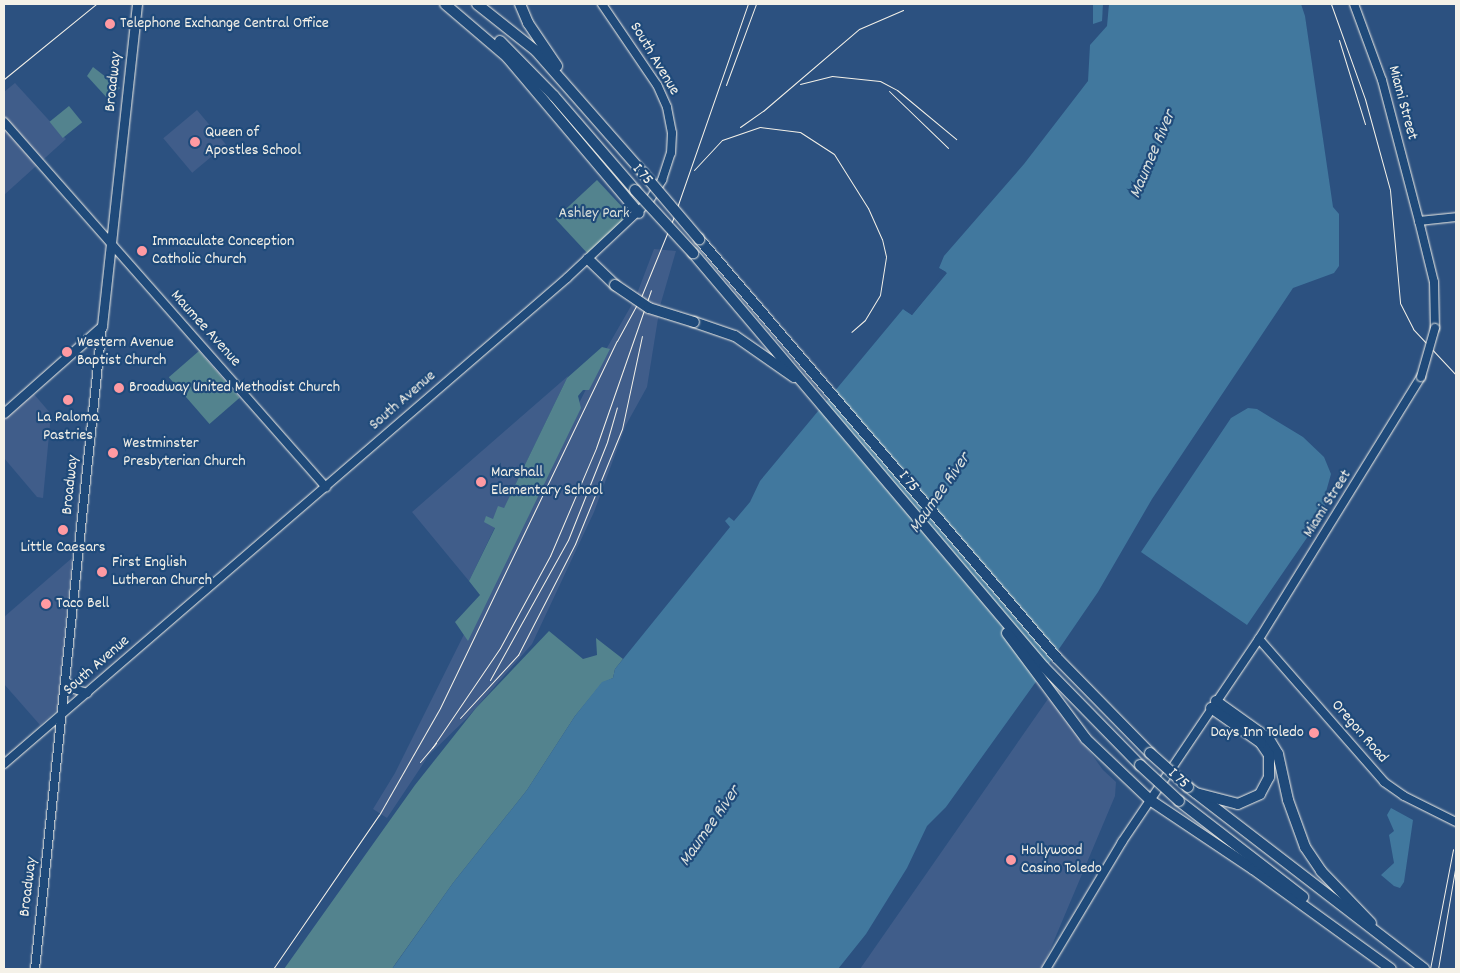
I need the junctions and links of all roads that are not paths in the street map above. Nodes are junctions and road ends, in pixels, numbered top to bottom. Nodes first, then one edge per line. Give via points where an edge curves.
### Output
1 (137, 4) edge
2 (447, 4) edge
3 (477, 4) edge
4 (520, 4) edge
5 (602, 4) edge
6 (1354, 4) edge
7 (565, 80) junction
8 (4, 122) edge
9 (639, 213) junction
10 (1456, 217) edge
11 (1419, 221) junction
12 (113, 245) junction
13 (588, 259) junction
14 (102, 326) junction
15 (809, 388) junction
16 (4, 413) edge
17 (326, 487) junction
18 (959, 567) junction
19 (1259, 639) junction
20 (66, 681) junction
21 (87, 693) junction
22 (1214, 704) junction
23 (63, 714) junction
24 (4, 764) edge
25 (1192, 790) junction
26 (1150, 800) junction
27 (1456, 822) edge
28 (1377, 932) junction
29 (35, 969) edge
30 (1046, 969) edge
31 (1391, 969) edge
32 (1395, 969) edge
33 (1424, 969) edge

1 - 12 main road, Broadway
2 - 9 highway via 507,57
2 - 15 highway, I 75 / I 75, bridge via 514,54
3 - 7 highway, I 75 via 518,34
4 - 7 highway via 528,23
5 - 9 street, South Avenue via 657,85 670,119 672,143 666,169
6 - 11 street, Miami Street via 1382,80
7 - 25 highway, I 75, bridge via 1079,681 1150,753
8 - 12 street, Maumee Avenue
9 - 13 street, South Avenue
10 - 11 street
11 - 19 street, Miami Street, bridge via 1434,282 1435,328 1421,377
12 - 14 main road, Broadway
12 - 17 street, Maumee Avenue
13 - 15 highway, bridge via 615,286 649,308 735,336
13 - 17 street, South Avenue
14 - 16 main road
14 - 20 street, Broadway
15 - 18 highway, I 75 / I 75
17 - 21 street, South Avenue
18 - 26 highway via 1060,706 1098,752
18 - 32 highway, I 75 / I 75, bridge via 1064,689 1140,765 1180,801
19 - 22 street, Miami Street
19 - 27 street, Oregon Road via 1384,782 1404,796
20 - 21 street via 74,689
20 - 23 street, Broadway
21 - 23 street, South Avenue
22 - 25 highway via 1261,743 1269,755 1269,777 1260,794 1238,804
22 - 26 street, Miami Street
22 - 28 highway via 1269,739 1278,754 1288,800 1305,847 1321,871 1369,919
23 - 24 street, South Avenue
23 - 29 street, Broadway
25 - 28 highway, I 75
26 - 30 street, Miami Street
26 - 31 highway via 1230,853
28 - 33 highway, I 75

